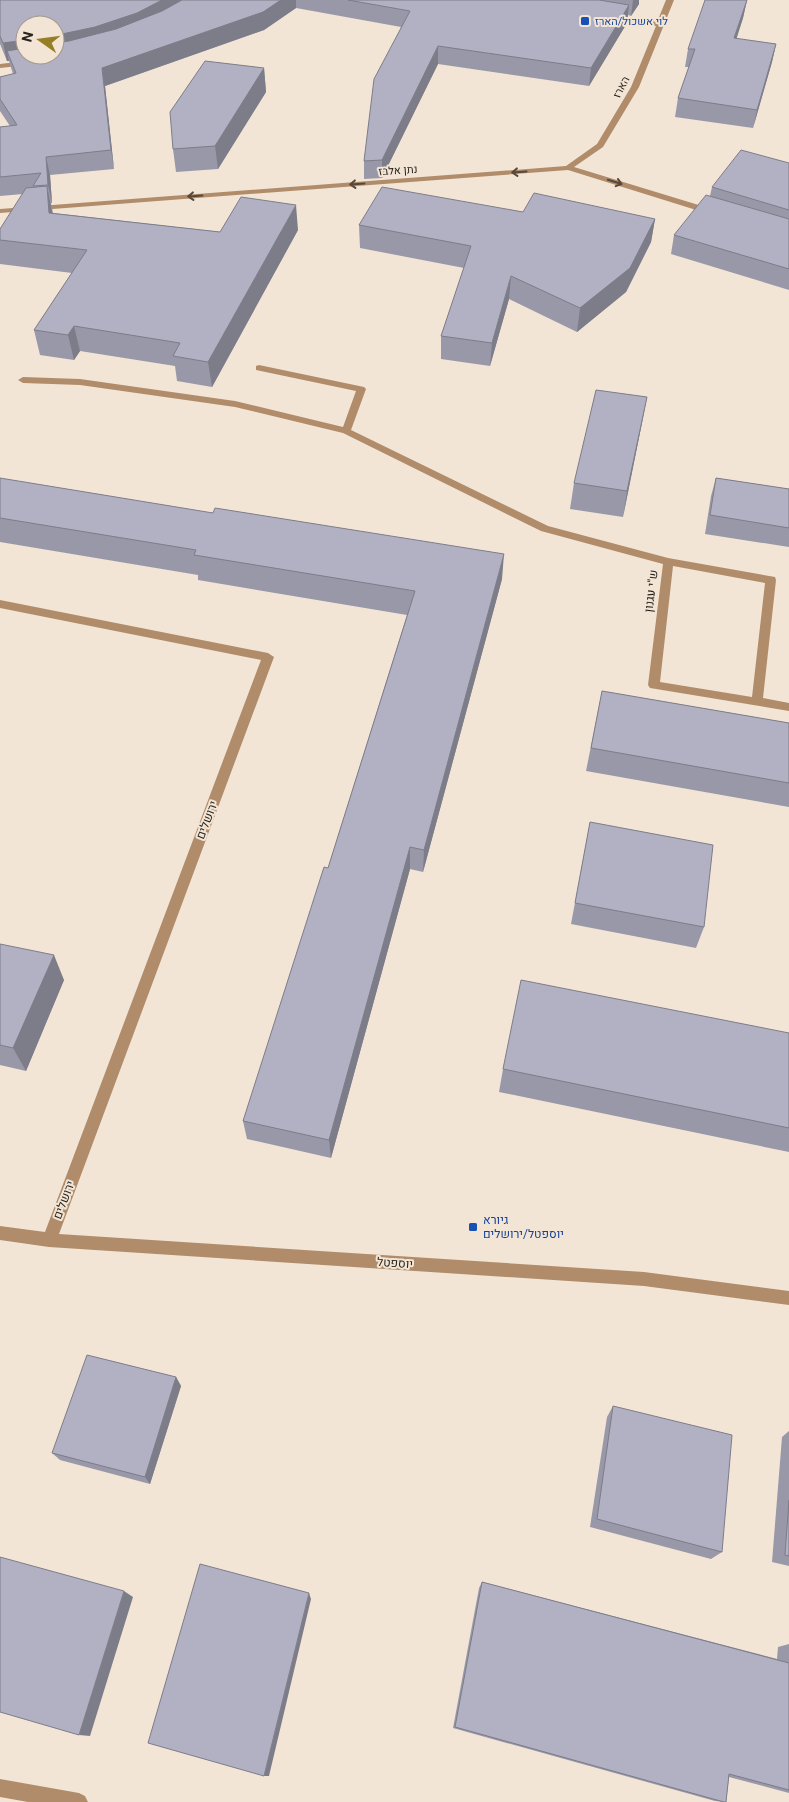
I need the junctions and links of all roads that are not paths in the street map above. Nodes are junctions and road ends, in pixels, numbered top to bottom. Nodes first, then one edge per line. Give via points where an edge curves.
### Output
1 (670, 0) edge
2 (604, 16) edge
3 (661, 25) junction
4 (15, 64) edge
5 (0, 66) edge
6 (568, 168) junction
7 (0, 211) edge
8 (724, 216) edge
9 (259, 368) dead end
10 (23, 380) dead end
11 (346, 431) junction
12 (668, 562) junction
13 (0, 604) edge
14 (757, 702) junction
15 (789, 707) edge
16 (0, 1233) edge
17 (49, 1240) junction
18 (789, 1298) edge
19 (0, 1788) edge
20 (79, 1802) edge

1 - 3 street, הארז
2 - 3 street
3 - 6 street, הארז via 635,86 600,146
4 - 5 street
6 -> 7 street, נתן אלבז
6 -> 8 street, נתן אלבז
9 - 11 street via 361,389
10 - 11 street via 80,382 235,404
11 - 12 street via 545,530
12 - 14 street, ש"י עגנון via 771,580
12 - 14 street, ש"י עגנון via 654,685
13 - 17 street, ירושלים via 268,657
14 - 15 street, ש"י עגנון
16 - 17 street, יוספטל
17 - 18 street, יוספטל via 644,1279
19 - 20 street

